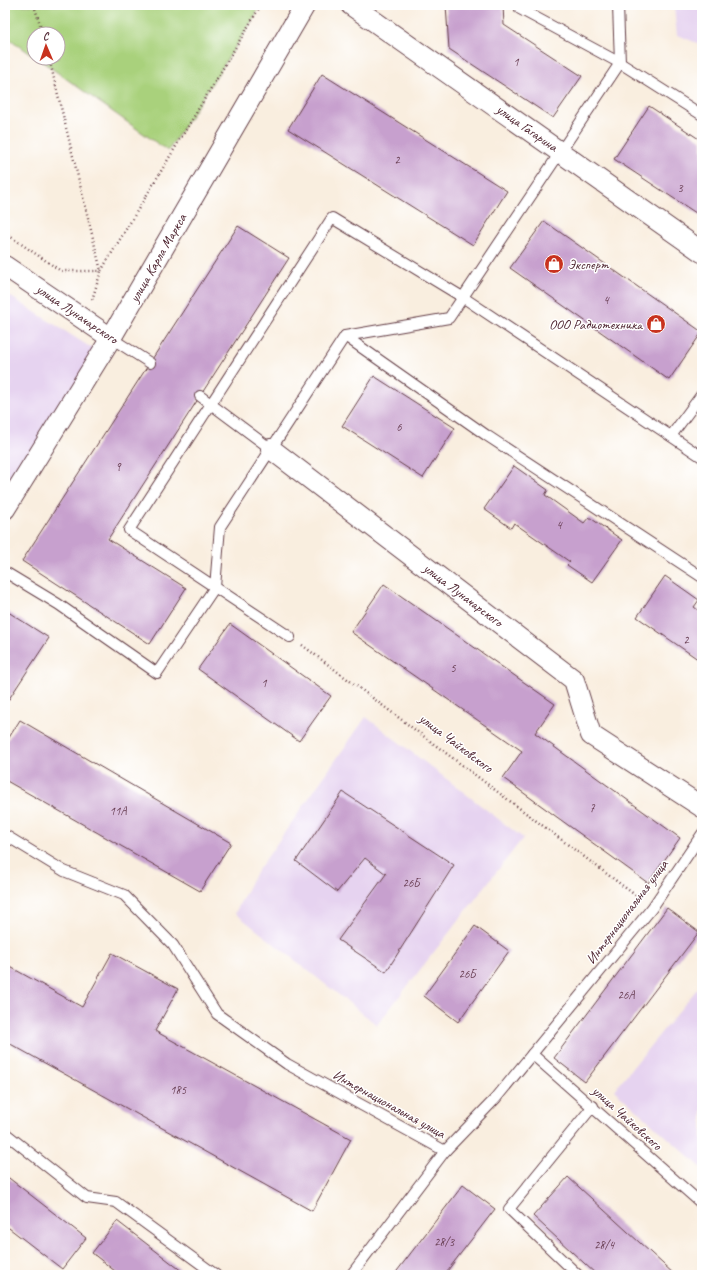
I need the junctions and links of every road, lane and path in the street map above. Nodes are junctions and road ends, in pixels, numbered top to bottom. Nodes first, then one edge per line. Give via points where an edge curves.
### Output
1 (34, 5) edge
2 (261, 5) edge
3 (305, 5) edge
4 (351, 5) edge
5 (520, 5) edge
6 (618, 5) edge
7 (41, 26) edge
8 (620, 63) junction
9 (51, 66) edge
10 (702, 115) edge
11 (560, 152) junction
12 (5, 233) edge
13 (702, 252) edge
14 (5, 266) edge
15 (101, 271) junction
16 (464, 298) junction
17 (92, 301) dead end
18 (345, 336) junction
19 (112, 338) junction
20 (150, 363) dead end
21 (702, 394) edge
22 (200, 396) dead end
23 (211, 404) junction
24 (672, 436) junction
25 (271, 449) junction
26 (702, 457) edge
27 (5, 509) edge
28 (5, 572) edge
29 (702, 576) edge
30 (215, 587) junction
31 (290, 637) joint
32 (702, 807) edge
33 (702, 834) edge
34 (5, 835) edge
35 (652, 908) junction
36 (532, 1054) junction
37 (592, 1106) junction
38 (5, 1133) edge
39 (445, 1151) junction
40 (702, 1204) edge
41 (216, 1275) edge
42 (351, 1275) edge
43 (578, 1275) edge

1 - 7 path
2 - 15 path
3 - 19 street, улица Карла Маркса
4 - 11 street, улица Гагарина
5 - 8 lane via 520,9
6 - 8 lane
8 - 10 lane
8 - 11 lane
9 - 15 path
11 - 13 street, улица Гагарина
11 - 16 lane
12 - 15 path via 60,271
14 - 19 street, улица Луначарского
15 - 17 path
16 - 18 lane via 449,318
16 - 23 lane via 332,218
16 - 24 lane
18 - 25 lane
18 - 29 lane via 486,435
19 - 20 lane, улица Луначарского
19 - 27 street, улица Карла Маркса
21 - 24 lane
22 - 23 lane, улица Луначарского
23 - 25 lane, улица Луначарского
23 - 30 lane via 129,530
24 - 26 lane
25 - 30 lane via 220,528
25 - 32 street, улица Луначарского via 574,680 591,735
28 - 30 lane via 58,604 157,673
30 - 31 lane
31 - 35 path, улица Чайковского
33 - 35 lane, Интернациональная улица
34 - 39 lane, Интернациональная улица via 64,871 124,895 172,945 217,1014 287,1064
35 - 36 lane, Интернациональная улица
36 - 37 lane, улица Чайковского
36 - 39 lane, Интернациональная улица via 496,1098
37 - 40 lane, улица Чайковского
37 - 43 lane via 509,1209
38 - 41 lane via 87,1198 116,1202
39 - 42 lane

